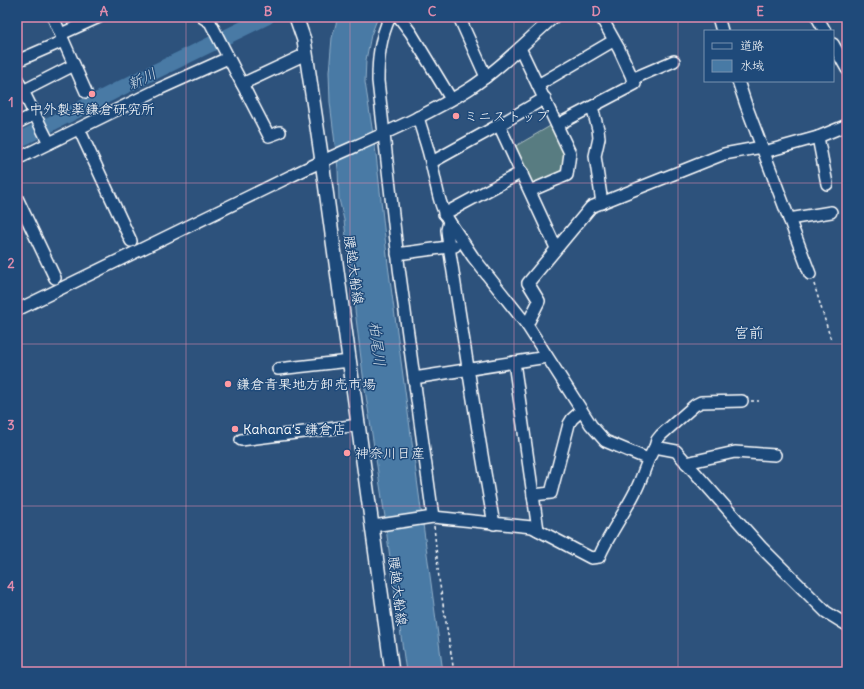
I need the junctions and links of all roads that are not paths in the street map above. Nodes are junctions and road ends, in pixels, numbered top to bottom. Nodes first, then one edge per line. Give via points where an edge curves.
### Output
1 (53, 17) edge
2 (98, 17) edge
3 (202, 17) edge
4 (296, 17) edge
5 (390, 17) edge
6 (399, 17) edge
7 (459, 17) edge
8 (554, 17) edge
9 (601, 17) edge
10 (718, 17) edge
11 (817, 17) edge
12 (722, 30) edge
13 (824, 30) edge
14 (62, 38) junction
15 (613, 41) junction
16 (834, 46) edge
17 (520, 48) junction
18 (306, 54) junction
19 (228, 58) junction
20 (17, 61) edge
21 (674, 61) dead end
22 (74, 65) junction
23 (847, 69) edge
24 (486, 77) junction
25 (17, 79) edge
26 (632, 79) junction
27 (738, 82) edge
28 (242, 84) junction
29 (538, 85) junction
30 (23, 90) junction
31 (86, 92) dead end
32 (545, 98) junction
33 (451, 99) junction
34 (592, 107) junction
35 (35, 114) junction
36 (418, 117) junction
37 (17, 123) edge
38 (499, 125) junction
39 (557, 125) junction
40 (847, 125) edge
41 (79, 129) junction
42 (280, 132) dead end
43 (381, 134) junction
44 (818, 137) junction
45 (49, 143) junction
46 (763, 150) junction
47 (327, 158) junction
48 (17, 159) edge
49 (432, 162) junction
50 (522, 172) junction
51 (827, 184) dead end
52 (530, 191) junction
53 (17, 198) edge
54 (602, 203) junction
55 (831, 212) dead end
56 (446, 218) junction
57 (789, 219) junction
58 (131, 241) dead end
59 (464, 244) junction
60 (449, 247) junction
61 (556, 248) junction
62 (397, 254) junction
63 (810, 274) road end
64 (55, 278) dead end
65 (17, 310) edge
66 (527, 325) junction
67 (547, 357) junction
68 (350, 361) junction
69 (514, 362) junction
70 (278, 369) dead end
71 (469, 370) junction
72 (414, 378) junction
73 (742, 401) dead end
74 (581, 411) junction
75 (359, 425) junction
76 (241, 440) dead end
77 (655, 447) junction
78 (775, 455) dead end
79 (648, 459) junction
80 (686, 463) junction
81 (533, 495) junction
82 (431, 517) junction
83 (494, 524) junction
84 (378, 525) junction
85 (538, 530) junction
86 (846, 625) edge
87 (392, 672) edge

1 - 14 street
2 - 14 street
3 - 19 street via 210,22
4 - 18 main road, 腰越大船線
5 - 43 street via 380,44 378,59
6 - 33 street
7 - 24 street
8 - 17 street
9 - 15 street
10 - 12 street
11 - 13 street
14 - 20 street
14 - 22 street
15 - 26 street
15 - 29 street
16 - 23 street
17 - 24 street
17 - 29 street
18 - 28 street
18 - 47 main road, 腰越大船線
19 - 28 street
19 - 41 street
21 - 26 street
22 - 30 street
22 - 31 street
24 - 33 street
25 - 30 street
26 - 34 street via 635,84
27 - 46 street
28 - 42 street via 269,136
29 - 32 street
30 - 35 street
32 - 38 street
32 - 39 street
33 - 36 street
34 - 39 street
34 - 54 street via 598,129 595,156
35 - 37 street
35 - 45 street
36 - 43 street
36 - 49 street
38 - 49 street
38 - 50 street
39 - 52 street via 570,153 567,175
40 - 44 street
41 - 45 street
41 - 58 street
43 - 47 street
43 - 62 street
44 - 46 street
44 - 51 street
45 - 48 street
46 - 54 street via 724,154
46 - 57 street
47 - 65 street
47 - 68 main road, 腰越大船線
49 - 56 street
50 - 52 street
50 - 56 street
52 - 61 street
53 - 64 street
54 - 61 street via 590,208
55 - 57 street
56 - 59 street
56 - 60 street
57 - 63 street
59 - 60 street
59 - 66 street
60 - 62 street
60 - 71 street
61 - 66 street via 528,283 539,301
62 - 72 street
66 - 67 street
67 - 69 street
67 - 74 street
68 - 70 street
68 - 75 main road, 腰越大船線
69 - 71 street
69 - 81 street
71 - 72 street
71 - 83 street
72 - 82 street
73 - 77 street via 701,402 695,405 661,435
74 - 79 street via 590,425 606,441
74 - 81 street via 569,424 551,493
75 - 76 street
75 - 84 main road, 腰越大船線
77 - 79 street
77 - 80 street via 676,451
78 - 80 street via 734,452
79 - 85 street via 639,485 610,533 599,557 591,558
80 - 86 street via 761,547 826,612
81 - 85 street
82 - 83 street
82 - 84 street
83 - 85 street via 532,527
84 - 87 main road, 腰越大船線

